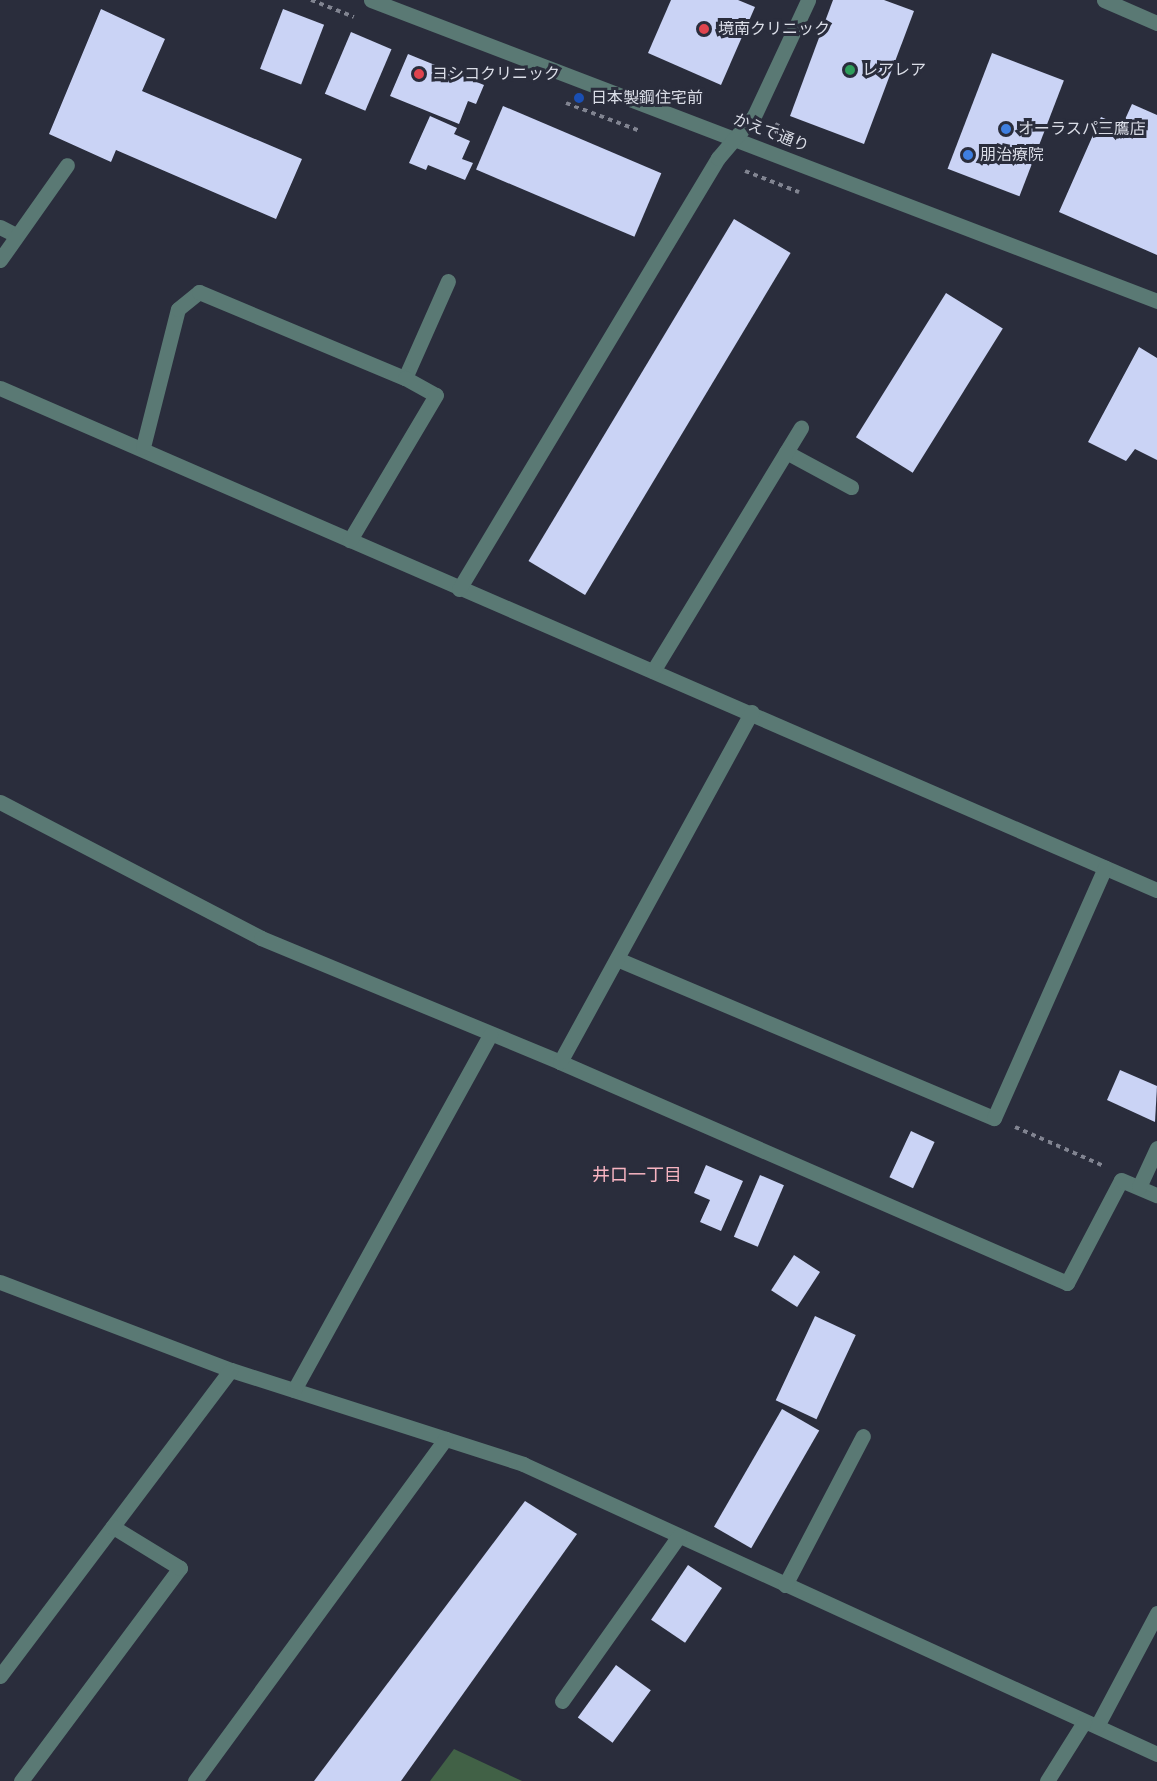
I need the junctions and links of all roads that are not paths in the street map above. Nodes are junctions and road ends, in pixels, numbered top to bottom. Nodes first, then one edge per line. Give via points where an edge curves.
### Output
1 (371, 0) edge
2 (808, 0) edge
3 (1104, 0) edge
4 (1157, 23) edge
5 (735, 138) junction
6 (68, 165) dead end
7 (0, 227) edge
8 (16, 234) junction
9 (0, 260) edge
10 (448, 281) dead end
11 (1157, 301) edge
12 (405, 378) junction
13 (0, 388) edge
14 (801, 428) dead end
15 (143, 447) junction
16 (786, 452) junction
17 (851, 487) dead end
18 (350, 540) junction
19 (459, 589) junction
20 (653, 671) junction
21 (752, 712) junction
22 (0, 802) edge
23 (1106, 867) junction
24 (1157, 890) edge
25 (616, 959) junction
26 (490, 1035) junction
27 (560, 1062) junction
28 (1157, 1148) edge
29 (1138, 1187) junction
30 (1157, 1195) edge
31 (0, 1282) edge
32 (231, 1370) junction
33 (294, 1390) junction
34 (863, 1436) dead end
35 (445, 1439) junction
36 (113, 1527) junction
37 (680, 1536) junction
38 (785, 1585) junction
39 (1157, 1612) edge
40 (0, 1676) edge
41 (562, 1701) dead end
42 (1091, 1724) junction
43 (1157, 1754) edge
44 (21, 1781) edge
45 (195, 1781) edge
46 (1047, 1781) edge

1 - 5 street, かえで通り
2 - 5 street via 754,116
3 - 4 street
5 - 11 street, かえで通り
5 - 19 street via 718,158
6 - 8 street
7 - 8 street
8 - 9 street
10 - 12 street
12 - 15 street via 199,292 178,309
12 - 18 street via 436,395
13 - 15 street
14 - 16 street
15 - 18 street
16 - 17 street
16 - 20 street
18 - 19 street
19 - 20 street
20 - 21 street
21 - 23 street
21 - 25 street
22 - 26 street via 261,938
23 - 24 street
23 - 25 street via 994,1118
25 - 27 street
26 - 27 street
26 - 33 street
27 - 29 street via 1067,1283 1121,1180
28 - 29 street
29 - 30 street
31 - 32 street
32 - 33 street
32 - 36 street
33 - 35 street
34 - 38 street
35 - 37 street via 523,1464
35 - 45 street
36 - 40 street
36 - 44 street via 180,1568
37 - 38 street
37 - 41 street
38 - 42 street
39 - 42 street
42 - 43 street
42 - 46 street

